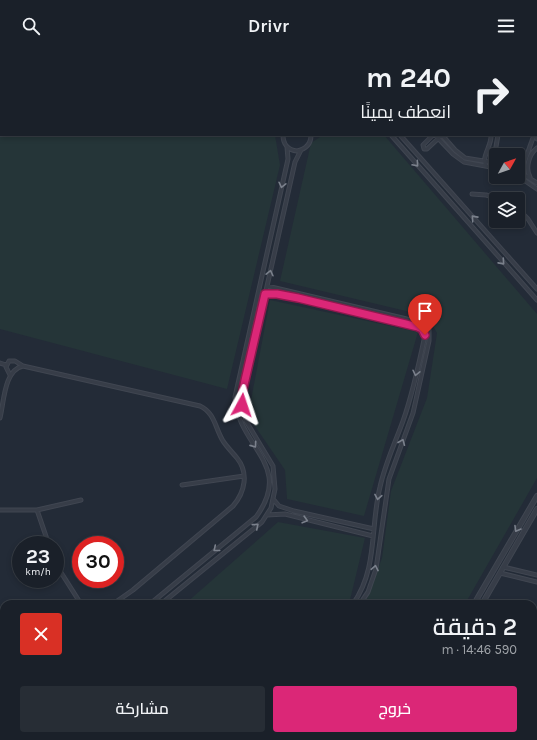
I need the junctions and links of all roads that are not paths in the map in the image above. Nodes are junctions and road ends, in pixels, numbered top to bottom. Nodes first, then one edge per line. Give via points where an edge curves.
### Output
1 (283, 136) edge
2 (311, 136) edge
3 (392, 136) edge
4 (401, 136) edge
5 (433, 136) edge
6 (435, 136) edge
7 (441, 136) edge
8 (443, 136) edge
9 (491, 136) edge
10 (498, 136) edge
11 (535, 136) edge
12 (439, 139) junction
13 (287, 147) junction
14 (497, 148) edge
15 (537, 148) edge
16 (301, 150) junction
17 (525, 160) edge
18 (484, 161) junction
19 (489, 162) edge
20 (486, 166) junction
21 (489, 167) edge
22 (525, 174) edge
23 (530, 177) junction
24 (525, 181) edge
25 (537, 183) edge
26 (537, 190) edge
27 (472, 194) dead end
28 (489, 196) edge
29 (525, 216) edge
30 (537, 233) edge
31 (267, 286) junction
32 (537, 289) edge
33 (265, 294) junction
34 (537, 300) edge
35 (0, 363) edge
36 (6, 365) junction
37 (23, 366) junction
38 (10, 375) junction
39 (0, 418) edge
40 (244, 476) junction
41 (182, 485) dead end
42 (537, 496) edge
43 (82, 500) dead end
44 (273, 500) junction
45 (537, 509) edge
46 (0, 510) edge
47 (37, 510) junction
48 (267, 515) junction
49 (374, 529) junction
50 (46, 536) edge
51 (373, 536) junction
52 (503, 567) junction
53 (500, 573) junction
54 (537, 575) edge
55 (64, 577) edge
56 (537, 582) edge
57 (78, 600) edge
58 (119, 600) edge
59 (155, 600) edge
60 (166, 600) edge
61 (356, 600) edge
62 (363, 600) edge
63 (476, 600) edge
64 (484, 600) edge

1 - 13 street
2 - 16 street via 309,144
3 -> 34 street
32 -> 4 street
5 - 12 street via 423,145 424,149
6 - 12 street
7 - 12 street
8 - 18 street via 460,155
9 - 18 street
10 - 14 street
11 - 17 street
12 - 20 street via 464,162
13 - 16 street
13 -> 59 street via 288,159 235,397 241,425 267,467 267,499 256,517
15 - 23 street via 527,166
31 -> 16 street via 295,162
18 - 19 street
18 - 20 street
20 - 21 street
22 - 23 street
23 - 25 street
24 - 26 street
27 - 28 street
29 - 30 street
31 - 33 street
62 -> 31 street via 376,569 389,479 417,397 430,341 429,330 424,324 411,320
33 - 44 street via 243,389 242,405 250,429 273,466
33 -> 49 street via 298,298 418,327 424,332 410,399 380,487
35 - 36 street
36 - 37 street via 13,360
36 - 38 street
37 - 38 street
37 - 40 street via 203,407 213,418 223,441 240,462
38 - 39 street
40 - 41 street
40 - 58 street via 243,491 233,506
42 -> 63 street
43 - 47 street
44 - 48 street
44 - 49 street via 279,506 294,511
45 - 52 street
46 - 47 street
47 - 50 street
48 -> 51 street via 285,514
60 -> 48 street via 262,522
49 - 51 street
51 - 61 street via 368,575
52 - 53 street
52 - 54 street
53 - 56 street
53 - 64 street
55 - 57 street

